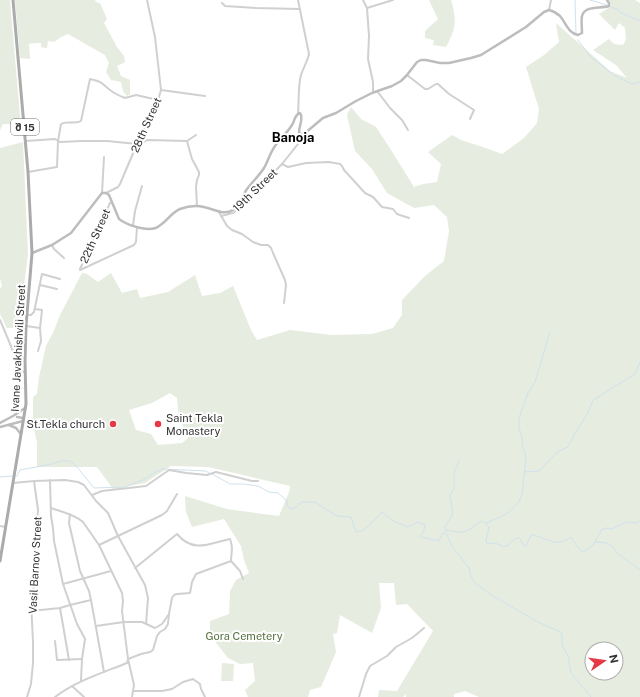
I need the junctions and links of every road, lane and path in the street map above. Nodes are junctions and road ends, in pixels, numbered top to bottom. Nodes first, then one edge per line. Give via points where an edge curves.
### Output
1 (13, 0) edge
2 (147, 0) edge
3 (298, 0) edge
4 (363, 0) edge
5 (393, 0) edge
6 (551, 0) edge
7 (607, 0) edge
8 (222, 3) dead end
9 (367, 8) junction
10 (300, 9) junction
11 (549, 10) junction
12 (407, 75) junction
13 (161, 90) junction
14 (375, 92) junction
15 (205, 96) dead end
16 (158, 100) junction
17 (298, 114) junction
18 (470, 119) dead end
19 (408, 130) dead end
20 (304, 134) junction
21 (196, 135) dead end
22 (26, 141) junction
23 (58, 141) junction
24 (187, 141) junction
25 (137, 144) junction
26 (104, 157) dead end
27 (282, 164) junction
28 (28, 172) junction
29 (142, 186) dead end
30 (102, 193) junction
31 (106, 193) junction
32 (112, 202) junction
33 (197, 206) junction
34 (219, 212) junction
35 (221, 216) junction
36 (410, 218) dead end
37 (135, 226) junction
38 (52, 245) junction
39 (32, 253) junction
40 (64, 258) dead end
41 (60, 279) dead end
42 (40, 285) junction
43 (57, 289) dead end
44 (284, 303) dead end
45 (35, 309) junction
46 (27, 315) junction
47 (0, 320) edge
48 (26, 326) junction
49 (40, 328) junction
50 (38, 351) dead end
51 (25, 373) junction
52 (25, 408) junction
53 (13, 416) junction
54 (18, 417) junction
55 (23, 419) junction
56 (16, 423) junction
57 (0, 424) edge
58 (9, 425) junction
59 (0, 427) edge
60 (20, 433) junction
61 (50, 480) junction
62 (34, 481) junction
63 (258, 481) dead end
64 (12, 483) junction
65 (177, 494) dead end
66 (92, 495) junction
67 (51, 508) junction
68 (70, 514) junction
69 (0, 526) edge
70 (6, 527) junction
71 (118, 536) junction
72 (2, 541) edge
73 (99, 545) junction
74 (0, 561) edge
75 (231, 561) junction
76 (135, 568) junction
77 (111, 570) junction
78 (82, 579) junction
79 (243, 579) dead end
80 (63, 584) junction
81 (91, 600) junction
82 (70, 605) junction
83 (60, 608) junction
84 (31, 611) junction
85 (169, 614) junction
86 (124, 622) junction
87 (146, 624) junction
88 (96, 626) junction
89 (424, 628) dead end
90 (55, 641) dead end
91 (128, 659) junction
92 (69, 660) junction
93 (82, 660) junction
94 (128, 664) junction
95 (104, 672) junction
96 (81, 682) junction
97 (72, 686) junction
98 (133, 691) junction
99 (27, 697) edge
100 (55, 697) edge
101 (84, 697) edge
102 (132, 697) edge
103 (205, 697) edge
104 (359, 697) edge

1 - 22 main road, შ 15
2 - 13 street, 28th Street via 155,37
3 - 10 street
4 - 9 street
5 - 9 street
6 - 11 street
7 - 11 street via 609,6 584,12 582,33 578,35 573,34 560,16
8 - 10 street via 225,6
9 - 14 street via 368,63
10 - 17 street via 309,54 301,76
11 - 12 street via 481,55 449,63 421,60
12 - 14 street via 392,86
12 - 18 street via 425,89 438,84 474,110
13 - 15 street
13 - 16 street, 28th Street
14 - 19 street via 402,120
14 - 20 street via 323,118
16 - 23 street via 136,95 125,98 111,91 103,83 90,79 81,121 63,122
16 - 25 street, 28th Street
17 - 20 street via 302,117 299,132
17 - 34 street via 237,207 229,212
20 - 27 street
21 - 24 street
22 - 23 street
22 - 28 main road, შ 15
23 - 25 street
23 - 28 street via 57,167
24 - 25 street via 147,140
24 - 33 street via 199,172 196,187
25 - 31 street, 28th Street via 120,184
26 - 30 street
27 - 35 street, 19th Street via 237,210
27 - 36 street, 19th Street via 288,167 306,163 340,164 382,207
28 - 39 main road, შ 15
29 - 37 street via 135,211
30 - 31 street
30 - 38 street via 71,233
31 - 32 street
32 - 37 street via 119,219
32 - 37 street, 22th Street via 80,270 134,245
33 - 34 street
33 - 37 street via 178,210 157,228
34 - 35 street
35 - 44 street via 232,230 253,242 271,248 285,280
38 - 39 street
38 - 40 street
39 - 46 main road, Ivane Javakhishvili Street / შ 15
41 - 42 street via 42,274
42 - 43 street
42 - 45 street
45 - 46 street via 33,314
45 - 49 street via 42,310
46 - 48 main road, Ivane Javakhishvili Street / შ 15
47 - 51 street via 21,370
48 - 49 street
48 - 51 main road, Ivane Javakhishvili Street / შ 15
49 - 50 street via 41,341
51 - 52 main road, Ivane Javakhishvili Street / შ 15
52 - 53 street
52 - 55 main road, Ivane Javakhishvili Street
53 - 54 street
53 - 56 street via 12,420
53 - 57 street
54 - 55 street
54 - 56 street
55 - 56 street
55 - 60 main road, Ivane Javakhishvili Street
56 - 58 street
58 - 59 street
58 - 60 street
60 - 64 main road, Ivane Javakhishvili Street
61 - 62 street
61 - 66 street via 78,482
61 - 67 street
62 - 64 street
62 - 84 street, Vasil Barnov Street via 38,520 35,528 36,569
63 - 66 street via 216,472 208,475 169,470 146,486 102,491
64 - 70 main road, Ivane Javakhishvili Street
65 - 71 street via 162,515
66 - 71 street via 108,513
67 - 68 street
67 - 80 street via 54,541
68 - 73 street via 80,519
68 - 78 street via 69,523
69 - 70 street
70 - 72 main road, Ivane Javakhishvili Street
71 - 73 street
71 - 76 street
72 - 74 main road, Ivane Javakhishvili Street
73 - 77 street
75 - 76 street via 233,547 230,539 195,546 185,542 177,534
75 - 79 street
75 - 85 street via 196,574 190,593 174,595
76 - 87 street via 147,592
77 - 78 street
77 - 86 street via 122,593
78 - 80 street
78 - 81 street
80 - 82 street
81 - 82 street
81 - 88 street
82 - 83 street
82 - 93 street via 84,635
83 - 84 street
83 - 92 street
84 - 99 street, Vasil Barnov Street via 33,642 31,684
85 - 87 street via 157,627
85 - 91 street via 168,624 157,636 153,650
86 - 87 street
86 - 88 street
86 - 91 street
88 - 95 street
89 - 104 street via 370,666
90 - 92 street via 58,660
91 - 94 street
92 - 93 street
93 - 96 street
94 - 95 street
94 - 98 street via 134,685
95 - 96 street
96 - 97 street
97 - 100 street
97 - 101 street
98 - 102 street
98 - 103 street via 162,691 193,679 200,684

